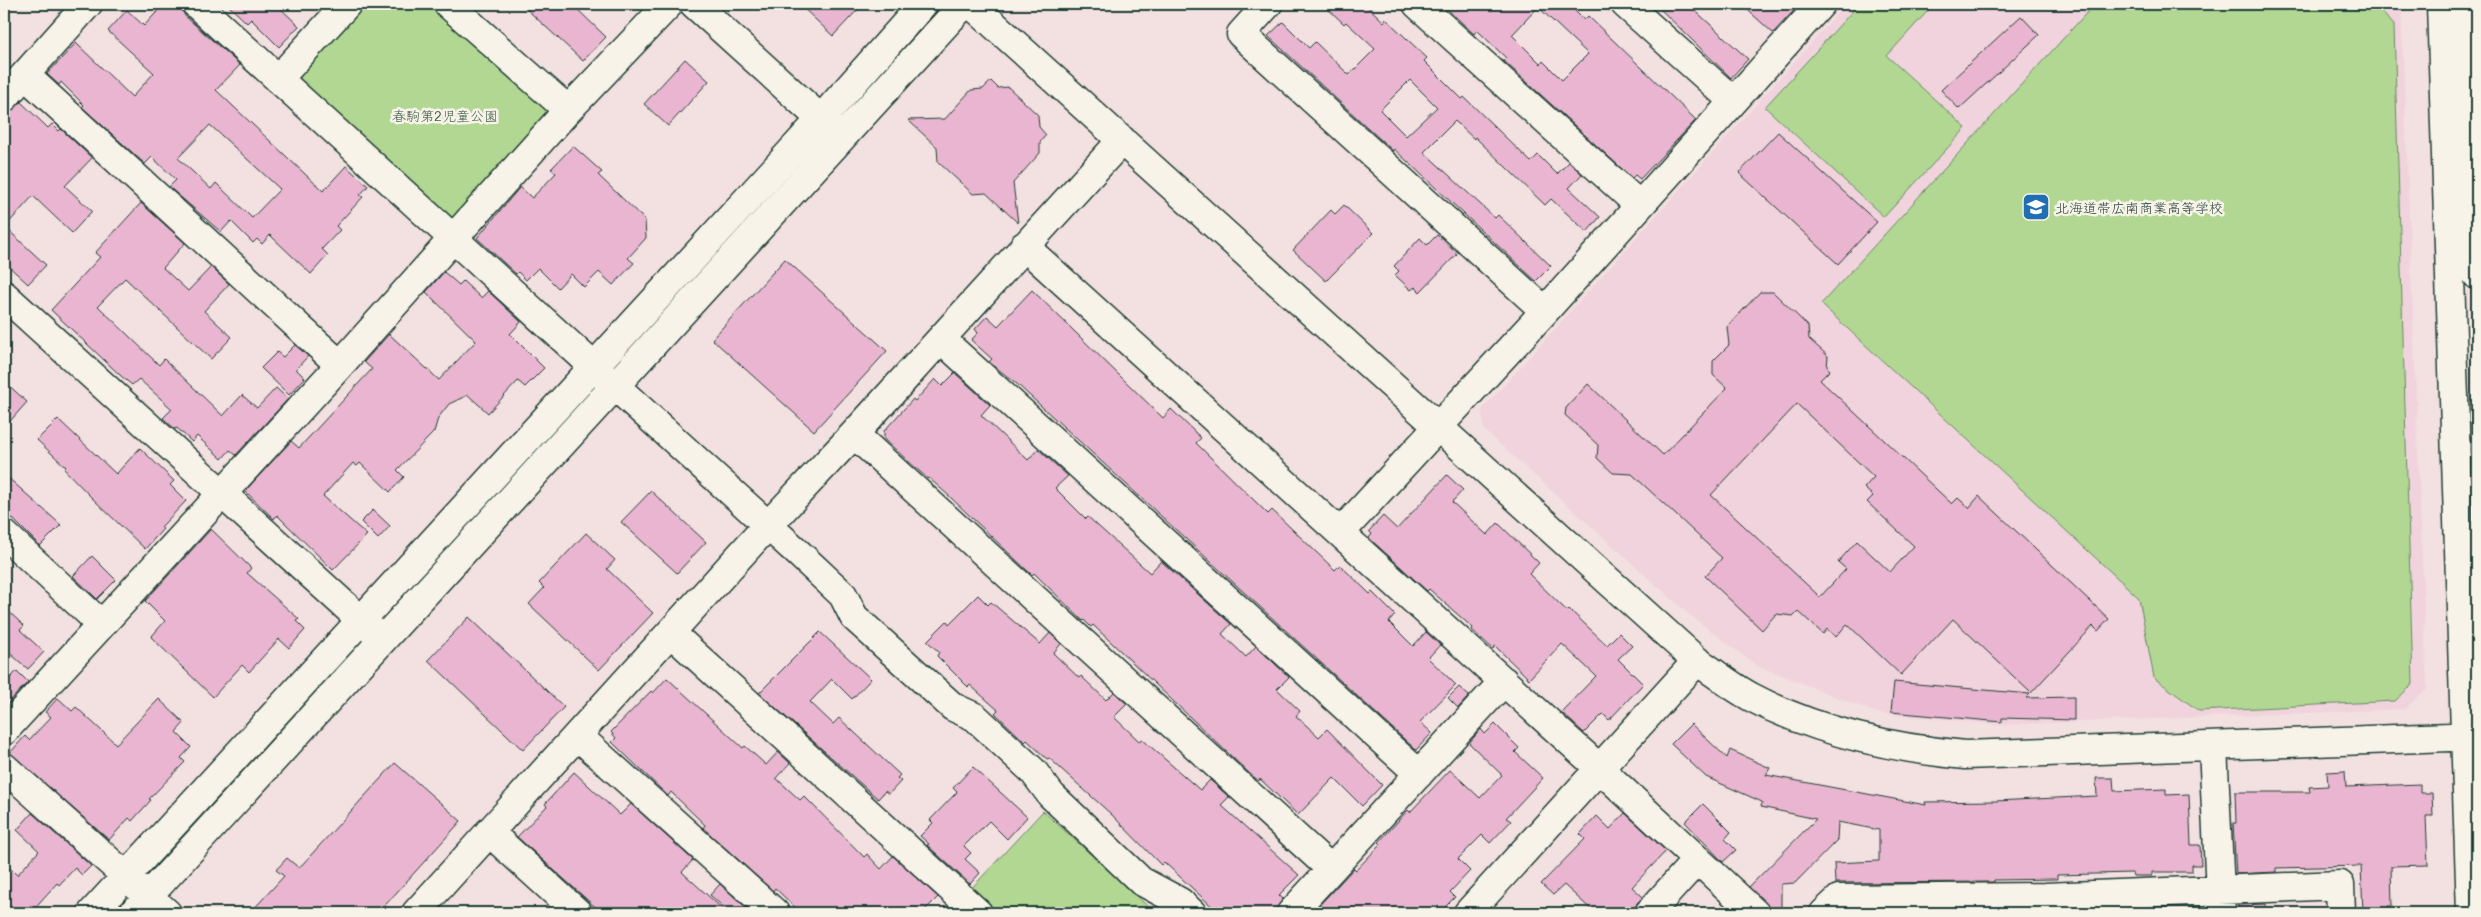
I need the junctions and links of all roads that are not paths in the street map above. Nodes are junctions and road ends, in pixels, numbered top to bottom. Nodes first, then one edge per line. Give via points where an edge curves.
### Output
1 (88, 4) edge
2 (196, 4) edge
3 (347, 4) edge
4 (448, 4) edge
5 (669, 4) edge
6 (923, 4) edge
7 (964, 4) edge
8 (971, 4) edge
9 (1268, 4) edge
10 (1417, 4) edge
11 (1624, 4) edge
12 (1821, 4) edge
13 (2441, 4) edge
14 (2468, 4) edge
15 (704, 7) edge
16 (25, 75) junction
17 (278, 79) junction
18 (4, 98) edge
19 (1732, 100) junction
20 (568, 110) junction
21 (820, 119) junction
22 (840, 138) junction
23 (1122, 140) junction
24 (1639, 205) junction
25 (453, 240) junction
26 (1024, 246) junction
27 (2477, 275) edge
28 (4, 295) edge
29 (1544, 311) junction
30 (941, 339) junction
31 (340, 365) junction
32 (593, 366) junction
33 (615, 386) junction
34 (1438, 426) junction
35 (854, 434) junction
36 (222, 492) junction
37 (769, 526) junction
38 (1341, 532) junction
39 (4, 534) edge
40 (360, 619) junction
41 (101, 624) junction
42 (671, 633) junction
43 (383, 640) junction
44 (1697, 661) junction
45 (1504, 682) junction
46 (4, 730) edge
47 (578, 736) junction
48 (2470, 736) edge
49 (2213, 747) junction
50 (4, 767) edge
51 (1599, 768) junction
52 (1419, 774) junction
53 (488, 832) junction
54 (1697, 860) junction
55 (1330, 869) junction
56 (126, 877) junction
57 (2220, 901) edge
58 (2045, 905) edge
59 (150, 908) edge
60 (92, 913) edge
61 (416, 913) edge
62 (578, 913) edge
63 (775, 913) edge
64 (978, 913) edge
65 (1192, 913) edge
66 (1291, 913) edge
67 (1468, 913) edge
68 (1649, 913) edge
69 (1755, 913) edge
70 (1824, 913) edge
71 (2341, 913) edge
72 (2471, 913) edge

1 - 16 street
2 - 17 street
3 - 17 street
4 - 20 street
5 - 20 street
6 - 21 street
7 - 22 street
8 - 23 street
9 - 29 street via 1241,34
10 - 24 street
11 - 19 street
12 - 19 street
13 - 48 street
14 - 27 street
15 - 21 street
16 - 18 street
16 - 31 street
17 - 25 street
19 - 24 street
20 - 25 street
21 - 22 street
21 - 32 street
22 - 33 street
23 - 26 street
23 - 34 street
24 - 29 street
25 - 31 street
25 - 32 street
26 - 30 street
26 - 38 street
28 - 36 street
29 - 34 street
30 - 35 street
30 - 52 street
31 - 36 street
32 - 33 street
32 - 40 street
33 - 37 street
33 - 43 street
34 - 38 street
34 - 44 street
35 - 37 street
35 - 55 street
36 - 40 street
36 - 41 street
37 - 42 street
37 - 65 street via 843,595 854,617 953,708 975,717 1141,881 1180,902
38 - 45 street
39 - 41 street
40 - 43 street
40 - 56 street
41 - 46 street
42 - 47 street
42 - 64 street
43 - 59 street
44 - 49 street via 1750,697 1804,720 1859,738 1913,750 1965,755
44 - 51 street
45 - 51 street
45 - 52 street
47 - 53 street
47 - 63 street
48 - 49 street
48 - 72 street
49 - 57 street
50 - 56 street
51 - 54 street
51 - 67 street
52 - 55 street
53 - 61 street
53 - 62 street
54 - 68 street
54 - 69 street
55 - 66 street
56 - 59 street
56 - 60 street
57 - 58 street
57 - 71 street via 2340,885
58 - 70 street via 1839,899

